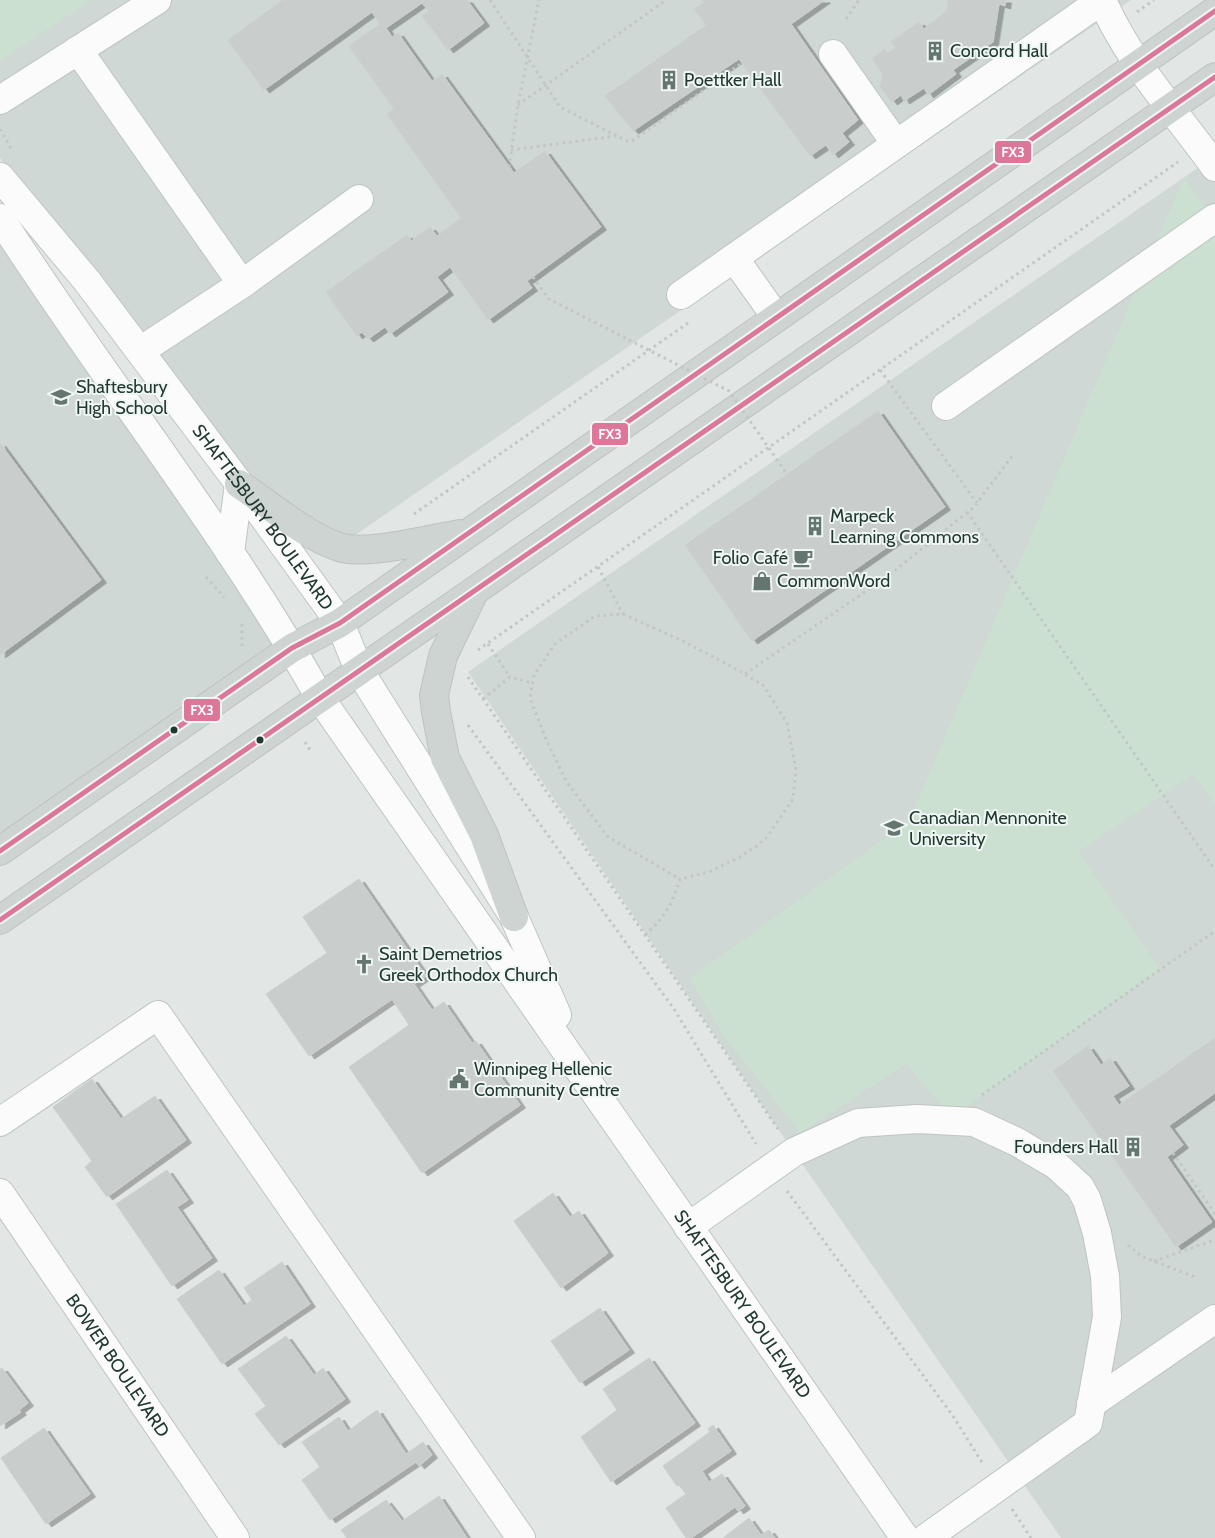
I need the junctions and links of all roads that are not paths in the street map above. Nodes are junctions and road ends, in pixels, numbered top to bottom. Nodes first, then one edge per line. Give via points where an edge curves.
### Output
1 (158, 0) edge
2 (1102, 0) edge
3 (1215, 11) edge
4 (78, 50) junction
5 (833, 54) dead end
6 (1138, 65) junction
7 (1215, 77) edge
8 (0, 100) edge
9 (1170, 108) junction
10 (896, 144) junction
11 (1208, 156) edge
12 (0, 177) edge
13 (359, 199) dead end
14 (0, 218) edge
15 (1215, 218) edge
16 (734, 258) junction
17 (242, 284) junction
18 (681, 295) dead end
19 (776, 317) junction
20 (140, 351) junction
21 (946, 406) dead end
22 (239, 484) junction
23 (466, 533) junction
24 (230, 553) junction
25 (474, 593) junction
26 (340, 623) junction
27 (292, 648) junction
28 (359, 670) junction
29 (320, 698) junction
30 (0, 852) edge
31 (514, 917) junction
32 (0, 920) edge
33 (582, 1071) junction
34 (0, 1122) edge
35 (0, 1193) edge
36 (688, 1227) junction
37 (1215, 1319) edge
38 (1091, 1404) junction
39 (235, 1538) edge
40 (521, 1538) edge
41 (905, 1538) edge
42 (926, 1538) edge

1 - 4 street
2 - 6 street via 1114,27
2 - 10 street
3 - 6 main road
4 - 8 street
4 - 17 street
5 - 10 street
6 - 9 street
6 - 19 main road
7 - 9 main road
9 - 11 street
9 - 25 main road
10 - 16 street
12 - 20 street, SHAFTESBURY BOULEVARD via 87,281
13 - 17 street
14 - 24 street, SHAFTESBURY BOULEVARD
15 - 21 street
16 - 18 street
16 - 19 street
17 - 20 street
19 - 23 main road
20 - 22 street, SHAFTESBURY BOULEVARD
22 - 23 main road via 294,524 340,547 359,550 380,548
22 - 24 street
22 - 26 street, SHAFTESBURY BOULEVARD
23 - 26 main road
24 - 27 street, SHAFTESBURY BOULEVARD
25 - 28 main road
25 - 31 main road via 443,656 434,695 436,712 446,758 484,835
26 - 27 main road
26 - 28 street, SHAFTESBURY BOULEVARD
27 - 29 street, SHAFTESBURY BOULEVARD
27 - 30 main road
28 - 29 main road
28 - 31 street, SHAFTESBURY BOULEVARD
29 - 32 main road
29 - 33 street, SHAFTESBURY BOULEVARD
31 - 33 street, SHAFTESBURY BOULEVARD
33 - 36 street, SHAFTESBURY BOULEVARD
34 - 40 street via 158,1015
35 - 39 street, BOWER BOULEVARD
36 - 38 street via 794,1152 858,1123 917,1119 974,1122 1056,1164 1080,1187 1087,1200 1105,1276 1107,1317
36 - 41 street, SHAFTESBURY BOULEVARD
37 - 38 street
38 - 42 street via 1088,1423

